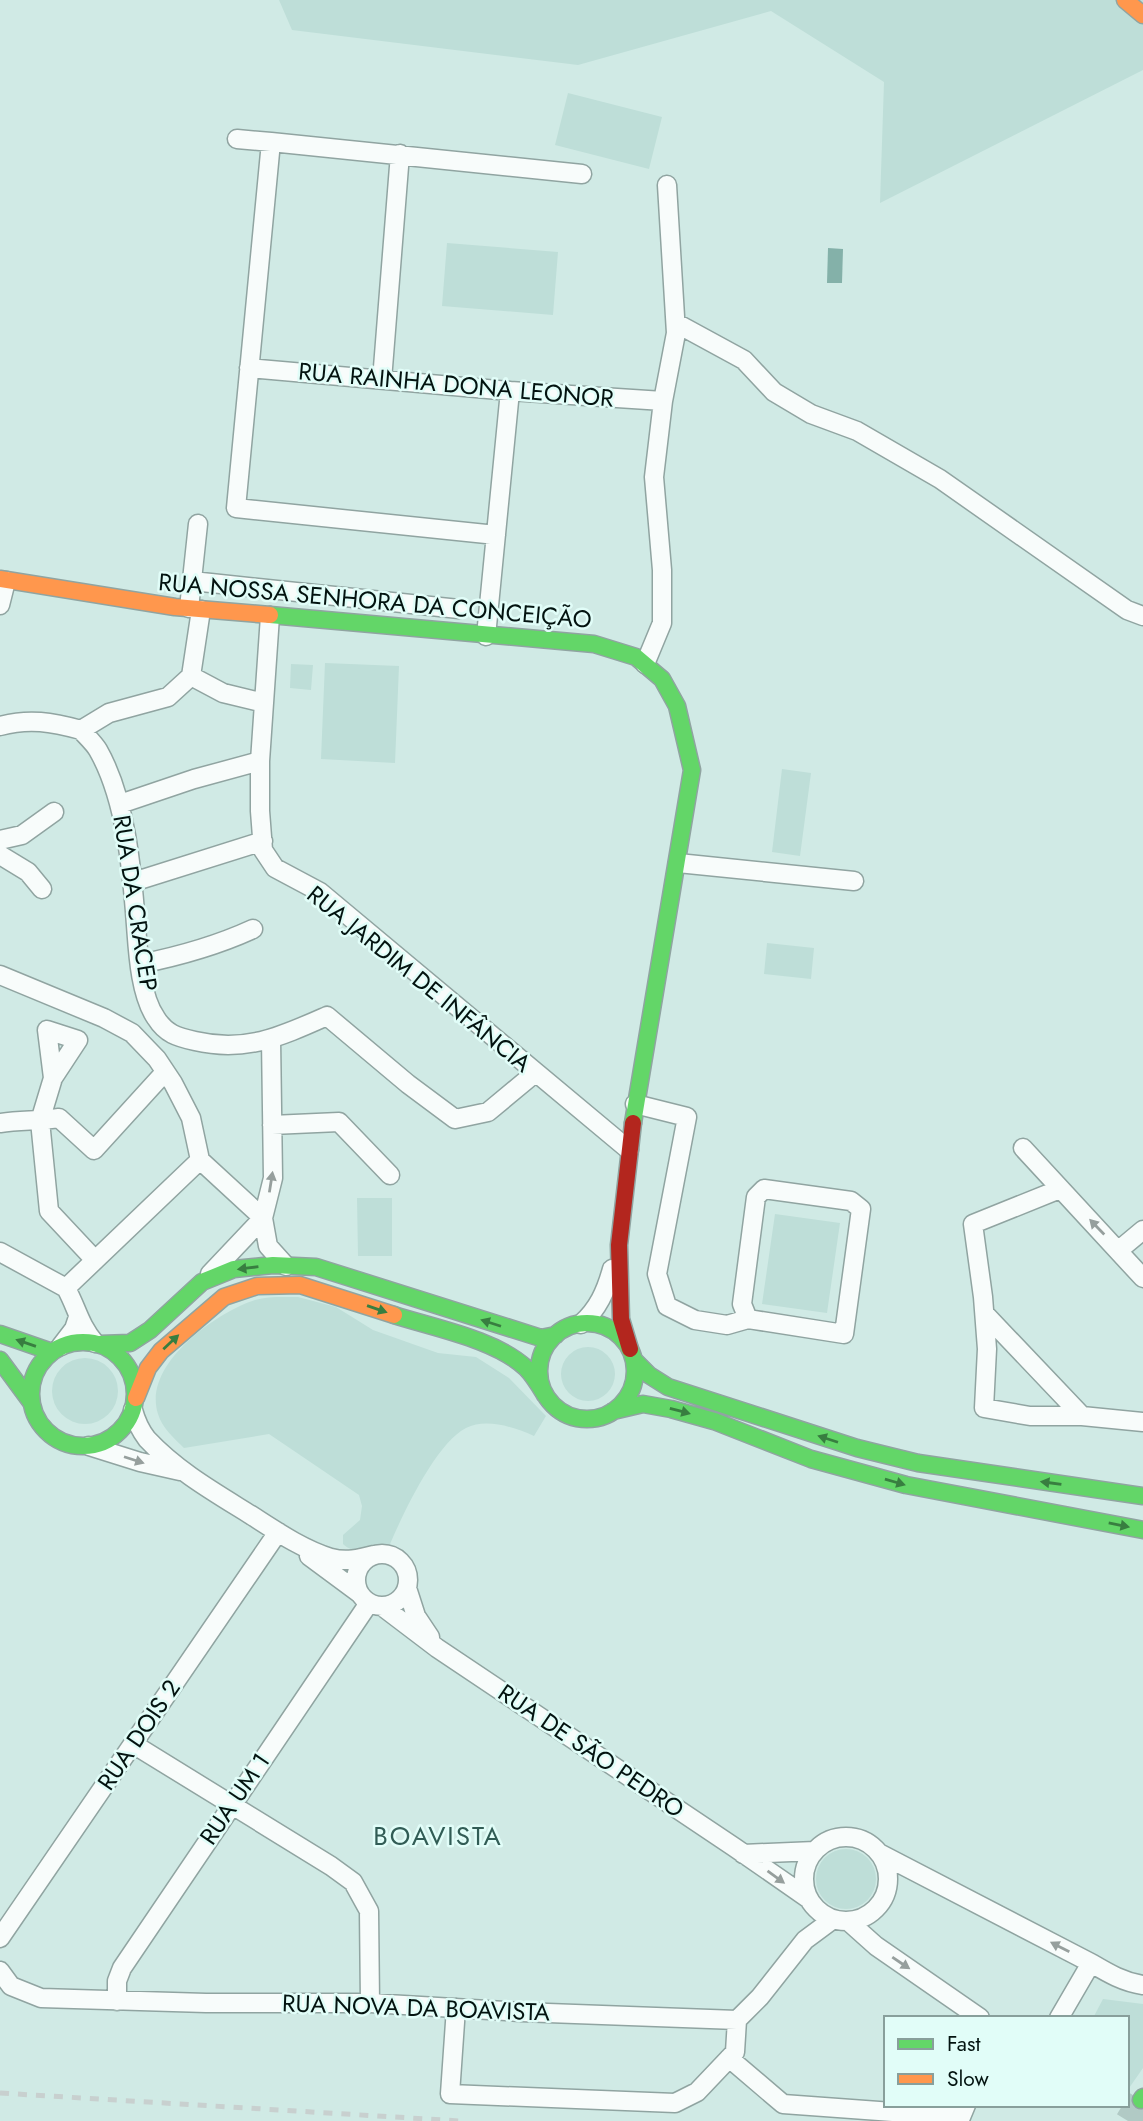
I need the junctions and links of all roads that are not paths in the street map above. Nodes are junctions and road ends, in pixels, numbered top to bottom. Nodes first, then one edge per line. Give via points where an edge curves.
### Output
1 (1125, 0) edge
2 (1143, 15) edge
3 (237, 139) dead end
4 (271, 142) junction
5 (400, 154) junction
6 (582, 174) dead end
7 (667, 185) dead end
8 (676, 323) junction
9 (249, 368) junction
10 (382, 380) junction
11 (510, 391) junction
12 (663, 401) junction
13 (198, 524) dead end
14 (496, 535) junction
15 (3, 580) edge
16 (192, 581) junction
17 (386, 602) junction
18 (0, 605) edge
19 (195, 609) junction
20 (459, 609) dead end
21 (270, 616) junction
22 (1143, 617) edge
23 (384, 627) junction
24 (486, 636) junction
25 (645, 664) junction
26 (191, 676) junction
27 (264, 703) junction
28 (0, 726) edge
29 (81, 730) junction
30 (260, 761) junction
31 (120, 804) junction
32 (54, 812) dead end
33 (0, 840) edge
34 (263, 841) junction
35 (0, 855) edge
36 (678, 863) junction
37 (854, 881) dead end
38 (133, 882) junction
39 (41, 889) dead end
40 (253, 929) dead end
41 (139, 964) junction
42 (0, 975) edge
43 (271, 1039) junction
44 (165, 1072) junction
45 (534, 1073) junction
46 (53, 1078) dead end
47 (635, 1104) junction
48 (40, 1121) junction
49 (0, 1123) edge
50 (272, 1125) junction
51 (1023, 1148) dead end
52 (629, 1150) junction
53 (200, 1160) junction
54 (390, 1175) dead end
55 (1060, 1189) junction
56 (263, 1218) junction
57 (1143, 1230) edge
58 (619, 1245) junction
59 (1119, 1250) junction
60 (0, 1252) edge
61 (94, 1259) junction
62 (286, 1266) junction
63 (1143, 1278) edge
64 (202, 1282) junction
65 (66, 1287) junction
66 (985, 1314) junction
67 (78, 1317) junction
68 (748, 1319) junction
69 (581, 1324) junction
70 (0, 1334) edge
71 (556, 1335) junction
72 (97, 1343) junction
73 (56, 1349) junction
74 (632, 1354) junction
75 (0, 1360) edge
76 (545, 1395) junction
77 (31, 1402) junction
78 (134, 1404) junction
79 (613, 1412) junction
80 (1082, 1416) junction
81 (1143, 1422) edge
82 (89, 1446) junction
83 (180, 1471) junction
84 (1143, 1496) edge
85 (1143, 1530) edge
86 (278, 1532) junction
87 (374, 1555) junction
88 (407, 1588) junction
89 (370, 1601) junction
90 (438, 1648) junction
91 (133, 1744) junction
92 (231, 1805) junction
93 (815, 1851) junction
94 (880, 1853) junction
95 (743, 1854) junction
96 (812, 1903) junction
97 (840, 1921) junction
98 (0, 1938) edge
99 (805, 1940) junction
100 (1091, 1963) junction
101 (0, 1971) edge
102 (1143, 1985) edge
103 (117, 2001) junction
104 (370, 2003) junction
105 (456, 2008) junction
106 (977, 2016) edge
107 (1060, 2016) edge
108 (737, 2020) junction
109 (729, 2058) junction
110 (965, 2107) edge

1 - 2 main road
3 - 4 street
4 - 5 street
4 - 9 street
5 - 6 street
5 - 10 street
7 - 8 street
8 - 12 street
8 - 22 street via 744,360 774,392 802,409 857,430 940,479
9 - 10 street, RUA RAINHA DONA LEONOR
9 - 14 street via 236,508
10 - 11 street, RUA RAINHA DONA LEONOR
11 - 12 street, RUA RAINHA DONA LEONOR
11 - 14 street
12 - 25 street via 654,477 662,623
13 - 16 street
14 - 24 street
15 - 18 street
15 - 19 main road, RUA NOSSA SENHORA DA CONCEIÇÃO
16 - 17 street
16 - 19 street
17 - 20 street
17 - 23 street
19 - 21 main road, RUA NOSSA SENHORA DA CONCEIÇÃO
19 - 26 street
21 - 23 main road, RUA NOSSA SENHORA DA CONCEIÇÃO
21 - 27 street, RUA JARDIM DE INFÂNCIA
23 - 24 main road, RUA NOSSA SENHORA DA CONCEIÇÃO
24 - 25 main road, RUA NOSSA SENHORA DA CONCEIÇÃO via 594,644 636,656
25 - 36 main road, RUA NOSSA SENHORA DA CONCEIÇÃO via 668,684 683,720 692,770
26 - 27 street via 223,693
26 - 29 street via 168,697 109,713
27 - 30 street, RUA JARDIM DE INFÂNCIA
28 - 29 street via 52,721
29 - 31 street, RUA DA CRACEP via 98,749
30 - 31 street
30 - 34 street, RUA JARDIM DE INFÂNCIA
31 - 38 street, RUA DA CRACEP
32 - 33 street via 22,835
34 - 38 street
34 - 45 street, RUA JARDIM DE INFÂNCIA via 263,850 275,868 320,892
35 - 39 street via 28,872
36 - 37 street
36 - 47 main road, RUA NOSSA SENHORA DA CONCEIÇÃO
38 - 41 street, RUA DA CRACEP
40 - 41 street via 180,956
41 - 43 street, RUA DA CRACEP via 155,1017 171,1035 207,1044 244,1046
42 - 44 street via 132,1033
43 - 45 street, RUA DA CRACEP via 327,1016 455,1119 488,1112
43 - 50 street
44 - 48 street via 94,1150 59,1118
44 - 53 street via 191,1118
45 - 52 street, RUA JARDIM DE INFÂNCIA
46 - 48 street
47 - 52 main road, RUA NOSSA SENHORA DA CONCEIÇÃO
47 - 68 street via 687,1117 657,1273 667,1306 695,1320 727,1325
48 - 49 street
48 - 61 street via 49,1211
50 - 54 street via 340,1122
56 -> 50 street via 273,1178
51 - 55 street
52 - 58 main road, RUA NOSSA SENHORA DA CONCEIÇÃO
53 - 56 street
53 - 61 street
59 -> 55 street
55 - 66 street via 973,1224
56 - 62 street via 268,1246
56 - 64 street
57 - 59 street
58 - 69 street via 606,1291
58 - 74 main road, RUA NOSSA SENHORA DA CONCEIÇÃO via 621,1319
59 - 63 street
60 - 65 street
61 - 65 street
62 -> 64 main road via 234,1269
71 -> 62 main road via 541,1338 316,1267
64 - 72 main road via 130,1343
65 - 67 street
66 - 80 street
66 - 80 street via 984,1408 1030,1416
67 - 72 street via 83,1330
67 - 73 street via 74,1329
68 - 68 street via 844,1334 861,1209 851,1200 764,1189 756,1197 742,1304
69 - 71 main road
69 - 74 main road via 610,1329
73 -> 70 main road
71 - 76 main road via 540,1363
72 - 73 main road via 76,1342
72 - 78 main road via 127,1365 134,1381
73 - 77 main road via 34,1374
74 - 79 main road via 632,1388
84 -> 74 main road via 918,1463 857,1448 668,1387 649,1375
75 - 77 main road
78 -> 76 main road via 148,1368 161,1351 224,1297 257,1286 300,1285 485,1344 533,1372
76 - 79 main road via 572,1417 594,1419
77 - 82 main road via 50,1434 63,1442
78 - 82 main road via 116,1434
78 - 83 street via 138,1426 146,1438
79 -> 85 main road via 643,1404 671,1409 811,1459 906,1485
80 - 81 street
82 -> 83 street
83 - 86 street
86 - 87 street via 331,1558 346,1561
86 - 89 street, RUA DE SÃO PEDRO
86 - 91 street, RUA DOIS 2
87 - 88 street via 396,1557 407,1572
87 - 89 street via 358,1570 356,1586
88 - 89 street via 394,1603
88 - 90 street via 416,1616
89 - 90 street, RUA DE SÃO PEDRO
89 - 92 street, RUA UM 1
90 - 95 street, RUA DE SÃO PEDRO
91 - 92 street
91 - 98 street, RUA DOIS 2
92 - 103 street, RUA UM 1 via 122,1968
92 - 104 street via 353,1882 369,1911
93 - 94 street via 826,1842 853,1838
93 - 95 street
93 - 96 street via 804,1874
94 - 97 street via 889,1874 885,1897 870,1914
100 -> 94 street
95 -> 96 street, RUA DE SÃO PEDRO
96 - 97 street
96 - 99 street
97 - 99 street
97 -> 106 street
99 - 108 street
100 - 102 street via 1108,1974
100 - 107 street
101 - 103 street, RUA NOVA DA BOAVISTA via 11,1986 41,1998
103 - 104 street, RUA NOVA DA BOAVISTA
104 - 105 street, RUA NOVA DA BOAVISTA
105 - 108 street, RUA NOVA DA BOAVISTA
105 - 109 street via 450,2094 675,2103 697,2092
108 - 109 street via 735,2052
109 - 110 street via 783,2104 961,2117

